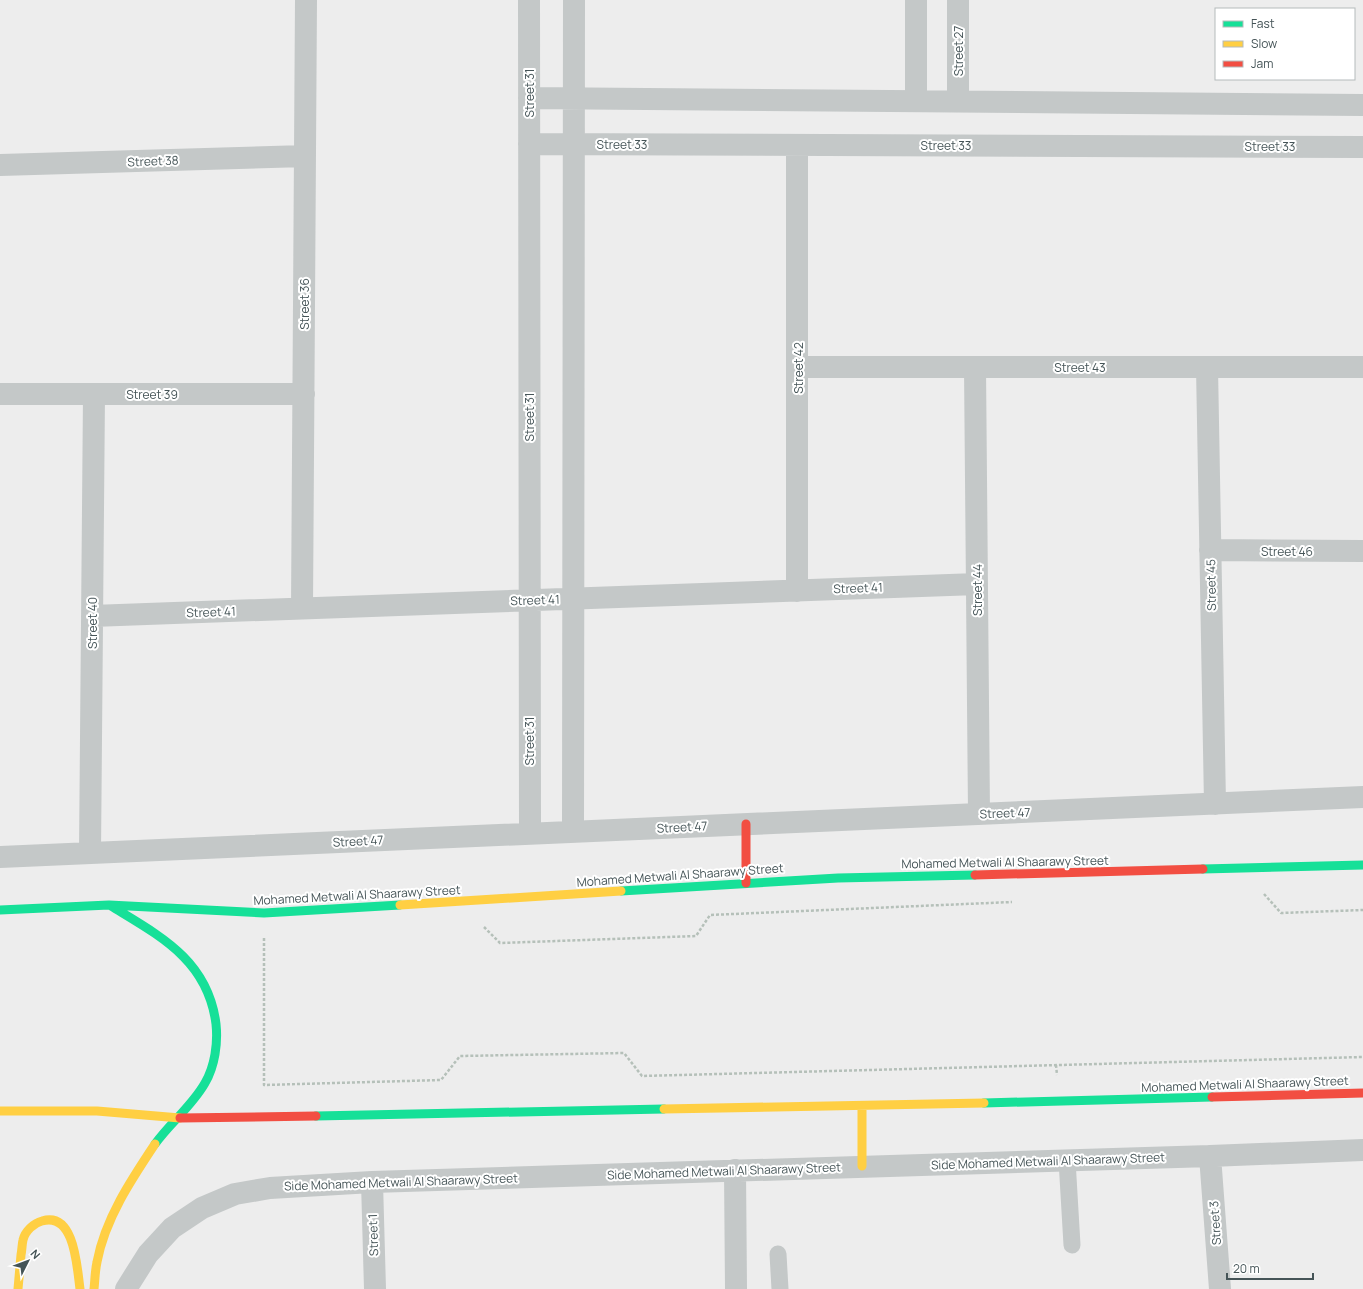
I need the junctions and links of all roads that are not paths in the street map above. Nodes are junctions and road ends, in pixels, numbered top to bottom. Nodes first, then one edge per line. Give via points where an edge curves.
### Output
1 (306, 0) edge
2 (529, 0) edge
3 (574, 0) edge
4 (916, 0) edge
5 (958, 0) edge
6 (529, 98) junction
7 (574, 98) junction
8 (916, 101) junction
9 (958, 101) junction
10 (1363, 105) edge
11 (529, 144) junction
12 (574, 144) junction
13 (797, 145) junction
14 (1363, 147) edge
15 (305, 156) junction
16 (0, 165) edge
17 (798, 366) junction
18 (976, 367) junction
19 (1207, 367) junction
20 (1363, 367) edge
21 (0, 394) edge
22 (94, 394) junction
23 (304, 394) junction
24 (1210, 550) junction
25 (1363, 551) edge
26 (977, 584) junction
27 (797, 590) junction
28 (573, 599) junction
29 (529, 600) junction
30 (302, 608) junction
31 (92, 616) junction
32 (1363, 797) edge
33 (1215, 804) junction
34 (978, 814) junction
35 (746, 824) junction
36 (573, 832) junction
37 (530, 833) junction
38 (90, 853) junction
39 (0, 857) edge
40 (1363, 865) edge
41 (746, 883) junction
42 (109, 905) junction
43 (0, 910) edge
44 (1363, 1093) edge
45 (862, 1106) junction
46 (0, 1111) edge
47 (177, 1118) junction
48 (1363, 1150) edge
49 (1210, 1156) junction
50 (1067, 1160) junction
51 (862, 1166) junction
52 (735, 1170) junction
53 (372, 1182) junction
54 (1072, 1245) dead end
55 (778, 1254) dead end
56 (18, 1289) edge
57 (80, 1289) edge
58 (94, 1289) edge
59 (126, 1289) edge
60 (375, 1289) edge
61 (736, 1289) edge
62 (780, 1289) edge
63 (1220, 1289) edge

1 - 15 street, Street 36
2 - 6 street, Street 31
3 - 7 street
4 - 8 street
5 - 9 street, Street 27
6 - 7 street
6 - 11 street, Street 31
7 - 8 street
7 - 12 street
8 - 9 street
9 - 10 street
11 - 12 street, Street 33
11 - 29 street, Street 31
12 - 13 street, Street 33
12 - 28 street
13 - 14 street, Street 33
13 - 17 street, Street 42
15 - 16 street, Street 38
15 - 23 street, Street 36
17 - 18 street, Street 43
17 - 27 street, Street 42
18 - 19 street, Street 43
18 - 26 street, Street 44
19 - 20 street, Street 43
19 - 24 street, Street 45
21 - 22 street, Street 39
22 - 23 street, Street 39
22 - 31 street, Street 40
23 - 30 street, Street 36
24 - 25 street, Street 46
24 - 33 street, Street 45
26 - 27 street, Street 41
26 - 34 street, Street 44
27 - 28 street, Street 41
28 - 29 street, Street 41
28 - 36 street
29 - 30 street, Street 41
29 - 37 street, Street 31
30 - 31 street, Street 41
31 - 38 street, Street 40
32 - 33 street, Street 47
33 - 34 street, Street 47
34 - 35 street, Street 47
35 - 36 street, Street 47
35 - 41 street
36 - 37 street, Street 47
37 - 38 street, Street 47
38 - 39 street, Street 47
40 - 41 street, Mohamed Metwali Al Shaarawy Street via 838,878
41 - 42 street, Mohamed Metwali Al Shaarawy Street via 264,914
42 - 43 street, Mohamed Metwali Al Shaarawy Street
42 - 47 street via 171,945 192,964 207,988 216,1015 217,1044 210,1071 197,1096
44 - 45 street, Mohamed Metwali Al Shaarawy Street
45 - 47 street, Mohamed Metwali Al Shaarawy Street
45 - 51 street
46 - 47 street, Mohamed Metwali Al Shaarawy Street via 98,1111
47 - 58 street via 152,1148 130,1182 112,1218 98,1256
48 - 49 street, Side Mohamed Metwali Al Shaarawy Street
49 - 50 street, Side Mohamed Metwali Al Shaarawy Street
49 - 63 street, Street 3
50 - 51 street, Side Mohamed Metwali Al Shaarawy Street
50 - 54 lane
51 - 52 street, Side Mohamed Metwali Al Shaarawy Street
52 - 53 street, Side Mohamed Metwali Al Shaarawy Street
52 - 61 street
53 - 59 street, Side Mohamed Metwali Al Shaarawy Street via 270,1188 235,1194 202,1208 172,1228 153,1248
53 - 60 street, Street 1
55 - 62 lane
56 - 57 street via 23,1239 37,1222 47,1219 58,1221 66,1228 73,1247

